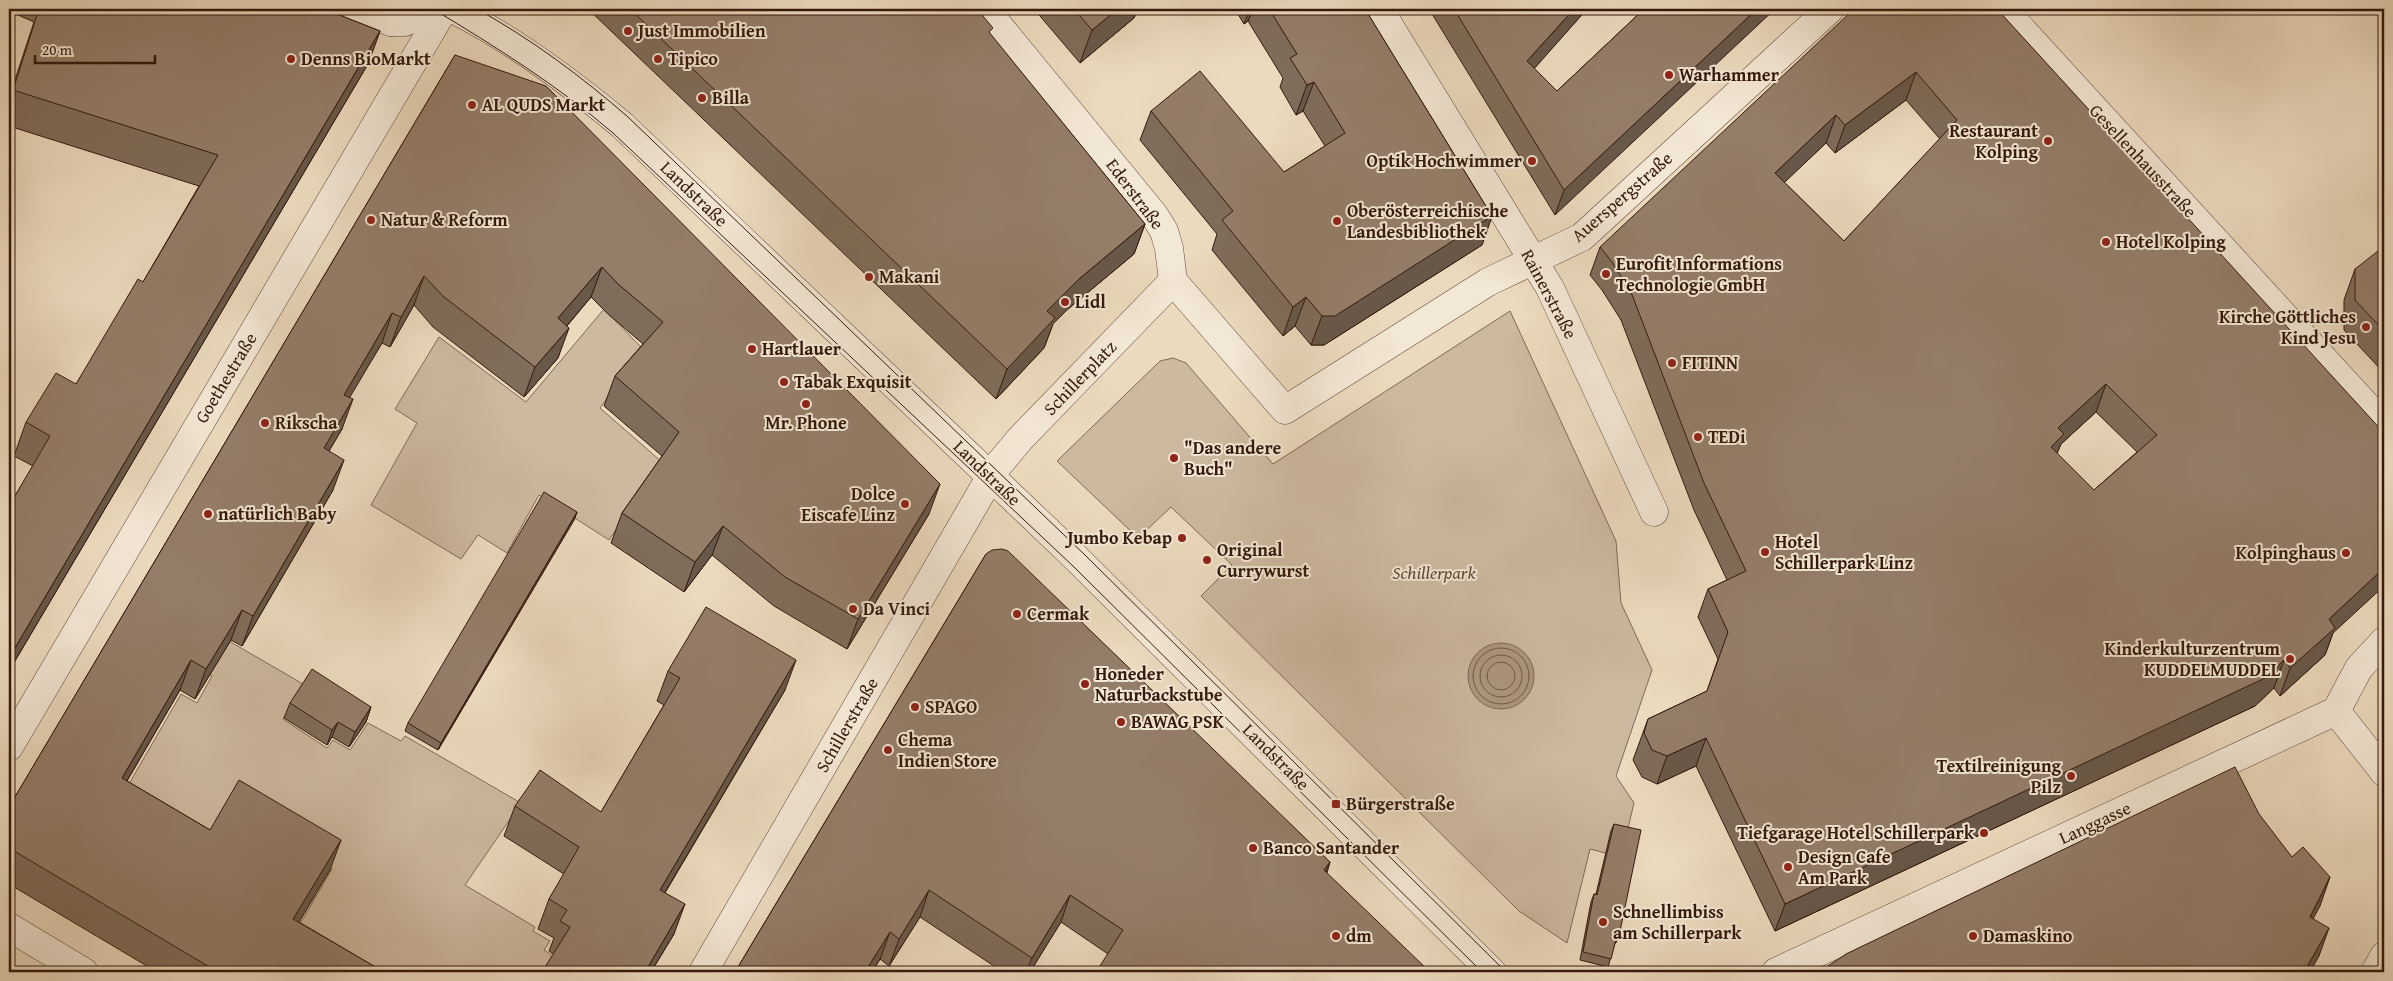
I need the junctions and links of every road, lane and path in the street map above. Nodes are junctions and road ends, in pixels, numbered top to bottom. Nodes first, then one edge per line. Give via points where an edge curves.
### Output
1 (356, 9) edge
2 (431, 9) edge
3 (444, 9) edge
4 (453, 9) edge
5 (985, 9) edge
6 (1379, 9) edge
7 (1830, 9) edge
8 (2002, 9) edge
9 (1533, 260) junction
10 (1173, 281) junction
11 (2384, 425) edge
12 (991, 477) junction
13 (1654, 512) dead end
14 (2384, 641) edge
15 (2336, 711) junction
16 (9, 747) edge
17 (2384, 772) edge
18 (9, 927) edge
19 (2384, 956) edge
20 (84, 972) edge
21 (703, 972) edge
22 (1492, 972) edge
23 (1776, 972) edge
24 (2375, 972) edge

1 - 2 street via 391,22 405,22
3 - 16 street, Goethestraße
4 - 12 street, Landstraße via 557,73 622,125
5 - 10 street, Ederstraße via 1154,215 1170,248
6 - 9 street, Rainerstraße
7 - 9 street, Auerspergstraße via 1582,237
8 - 11 street, Gesellenhausstraße
9 - 10 street, Auerspergstraße via 1488,282 1285,410
9 - 13 street, Rainerstraße via 1550,288
10 - 12 street, Schillerplatz via 1020,439
12 - 21 street, Schillerstraße
12 - 22 street, Landstraße
14 - 15 street via 2359,668
15 - 17 street
15 - 23 street, Langgasse
18 - 20 street
19 - 24 street

